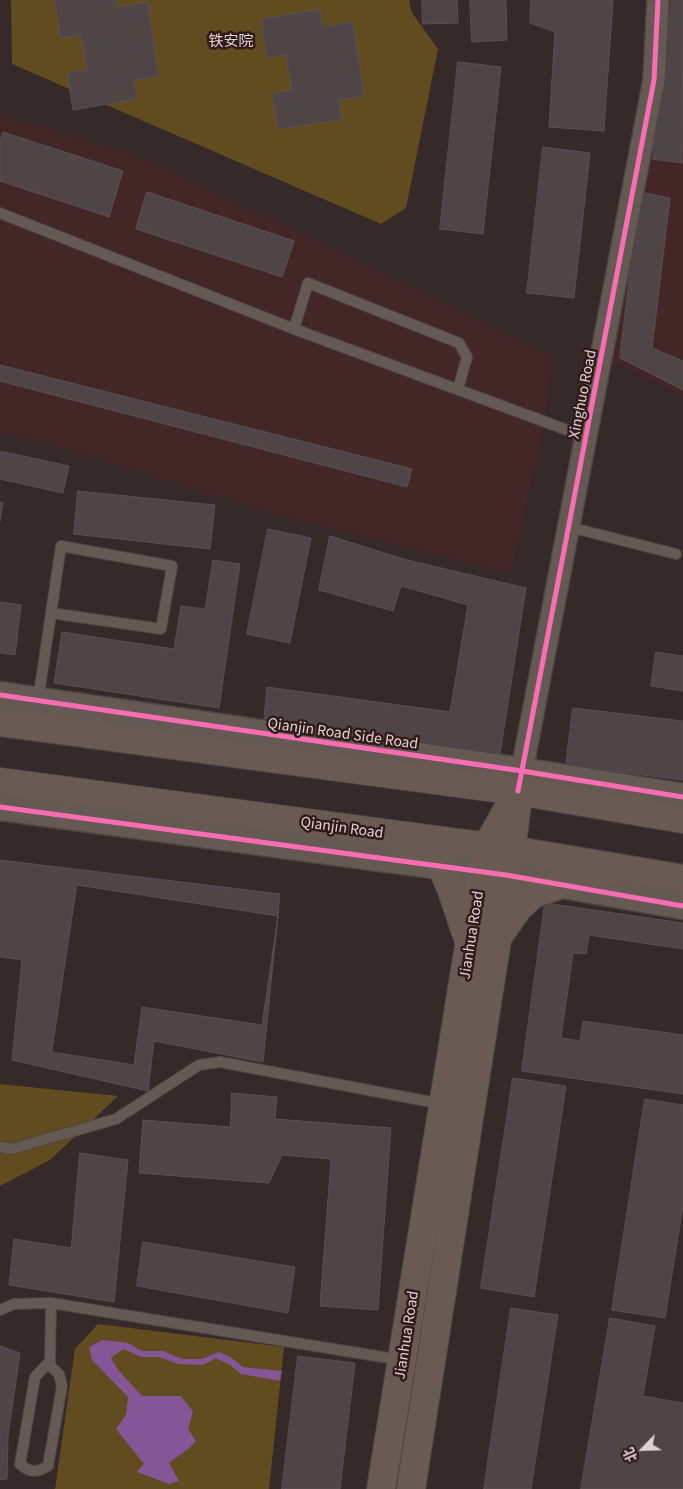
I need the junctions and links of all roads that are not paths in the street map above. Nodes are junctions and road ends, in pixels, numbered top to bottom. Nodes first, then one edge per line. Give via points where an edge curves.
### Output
1 (658, 0) edge
2 (0, 214) edge
3 (294, 329) junction
4 (458, 389) junction
5 (586, 437) junction
6 (569, 527) junction
7 (676, 554) dead end
8 (51, 613) junction
9 (0, 695) edge
10 (36, 713) junction
11 (0, 722) edge
12 (520, 781) junction
13 (0, 782) edge
14 (683, 797) edge
15 (0, 807) edge
16 (683, 819) edge
17 (378, 832) junction
18 (496, 861) junction
19 (440, 866) junction
20 (626, 869) junction
21 (683, 879) edge
22 (562, 885) junction
23 (683, 906) edge
24 (497, 939) junction
25 (470, 943) junction
26 (443, 1104) junction
27 (0, 1146) edge
28 (51, 1303) junction
29 (0, 1310) edge
30 (402, 1360) junction
31 (50, 1361) junction
32 (381, 1489) edge
33 (411, 1489) edge

1 - 5 street, Xinghuo Road via 654,80
2 - 3 lane
3 - 4 lane
3 - 4 lane via 308,283 459,343 467,357
4 - 5 lane
5 - 6 street, Xinghuo Road
6 - 7 lane
6 - 12 street, Xinghuo Road
8 - 8 lane via 61,546 172,566 161,629
8 - 10 lane
9 - 10 street
10 - 11 main road
10 - 12 main road
12 - 14 street
12 - 16 main road
12 - 18 main road, Jianhua Road
13 - 17 main road, Qianjin Road
15 - 19 street
17 - 18 main road, Qianjin Road
17 - 19 main road via 418,848
18 - 19 street
18 - 20 main road, Qianjin Road
18 - 22 street
18 - 24 main road, Jianhua Road
18 - 25 main road, Jianhua Road
19 - 25 main road
20 - 21 main road, Qianjin Road
20 - 22 main road via 586,876
22 - 23 street
22 - 24 main road via 534,894 518,908
24 - 33 main road, Jianhua Road
25 - 26 main road, Jianhua Road
26 - 27 lane via 220,1062 199,1065 116,1119 11,1149
26 - 30 main road, Jianhua Road
28 - 29 lane via 14,1304
28 - 30 lane
28 - 31 lane
30 - 32 main road, Jianhua Road
31 - 31 lane via 50,1366 60,1374 62,1386 48,1466 38,1472 28,1471 20,1464 35,1378

